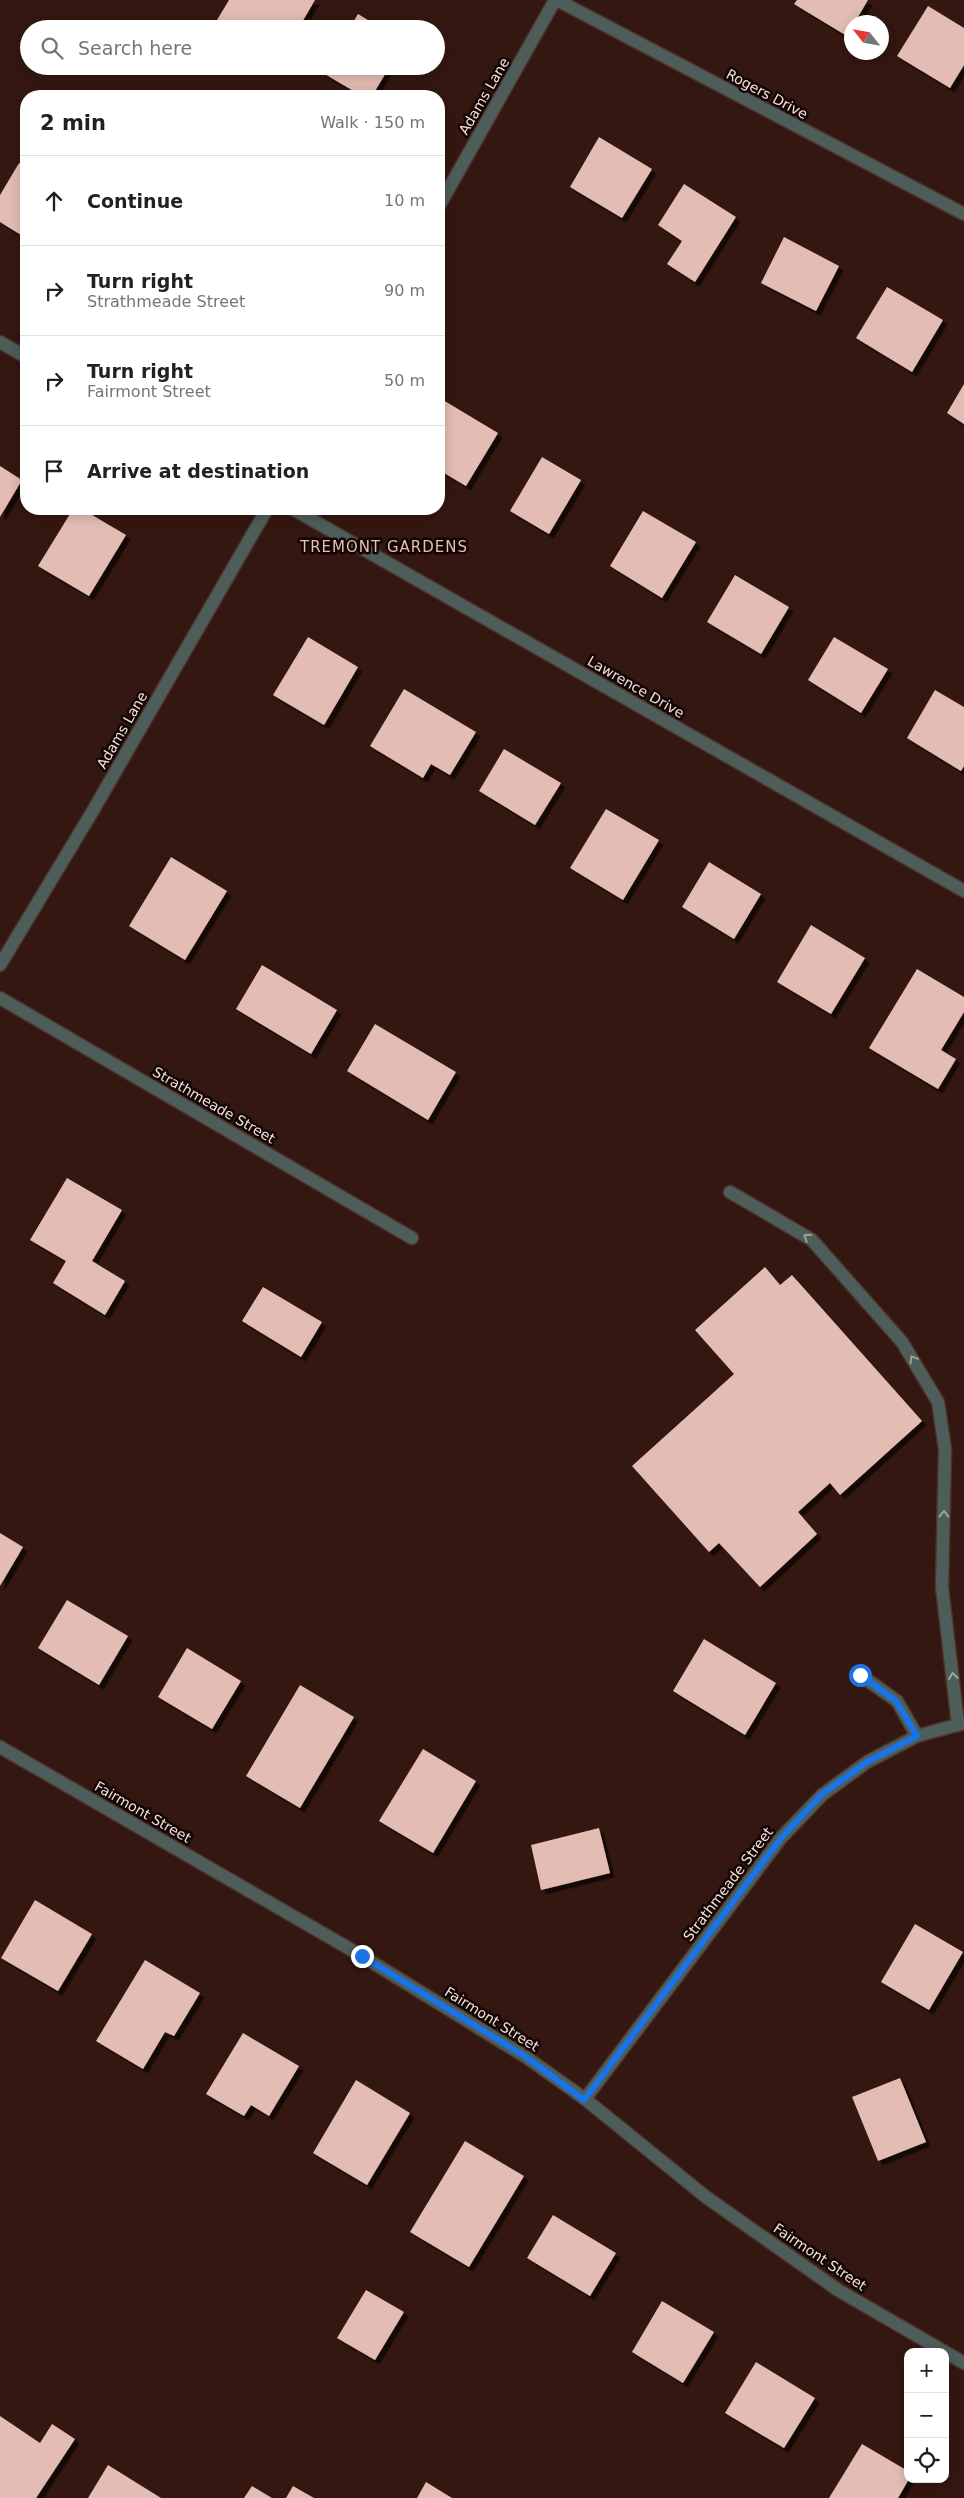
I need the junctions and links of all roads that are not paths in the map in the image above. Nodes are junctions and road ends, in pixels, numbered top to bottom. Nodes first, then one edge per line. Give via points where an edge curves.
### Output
1 (556, 0) edge
2 (445, 195) edge
3 (964, 214) edge
4 (0, 342) edge
5 (20, 354) edge
6 (264, 515) edge
7 (303, 515) edge
8 (964, 892) edge
9 (0, 965) edge
10 (0, 998) edge
11 (730, 1192) dead end
12 (412, 1238) dead end
13 (860, 1675) dead end
14 (961, 1724) edge
15 (917, 1736) junction
16 (0, 1747) edge
17 (584, 2100) junction
18 (938, 2348) edge
19 (949, 2354) edge
20 (964, 2363) edge

1 - 2 street, Adams Lane
1 - 3 street, Rogers Drive
4 - 5 street
6 - 9 street, Adams Lane
7 - 8 street, Lawrence Drive
10 - 12 street, Strathmeade Street
14 -> 11 street via 942,1587 945,1448 938,1402 902,1342 812,1240
13 - 15 street via 896,1701
14 - 15 street, Strathmeade Street
15 - 17 street, Strathmeade Street via 867,1762 822,1794 781,1838
16 - 17 street, Fairmont Street via 362,1956 526,2057
17 - 18 street, Fairmont Street via 706,2197 838,2290
19 - 20 street, Fairmont Street

